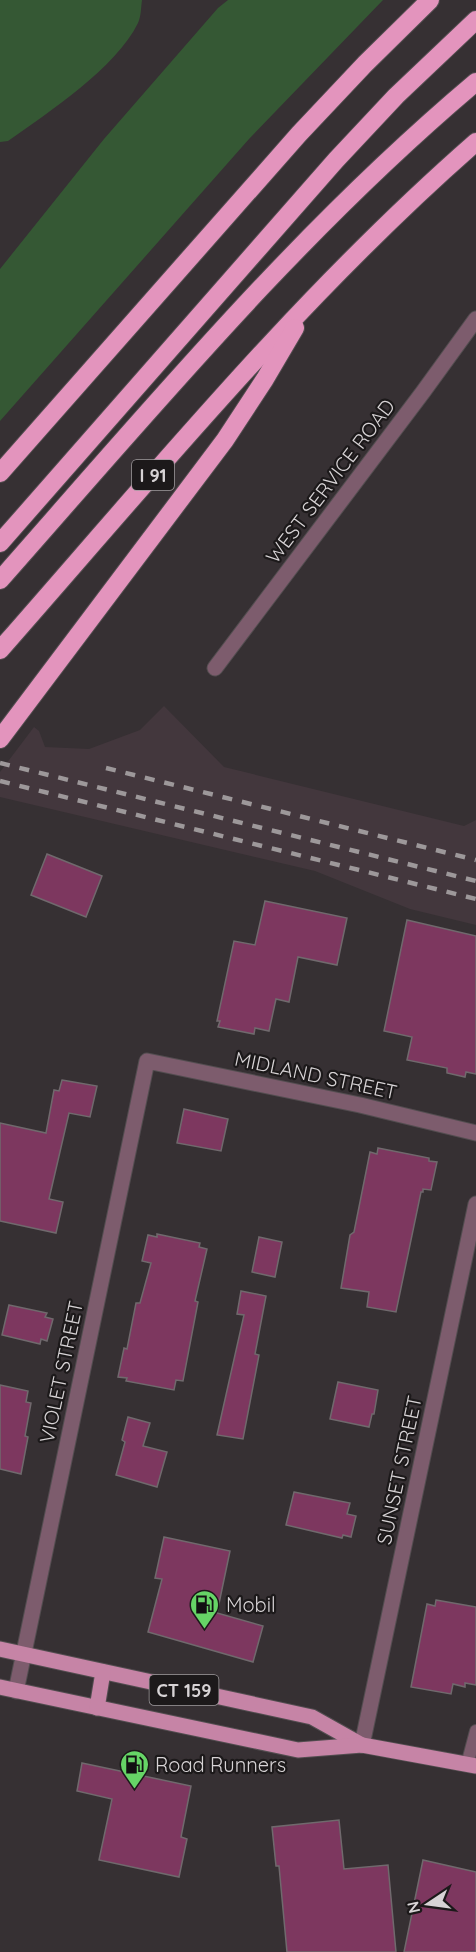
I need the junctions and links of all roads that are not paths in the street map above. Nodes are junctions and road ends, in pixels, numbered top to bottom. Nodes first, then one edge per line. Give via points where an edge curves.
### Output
1 (430, 0) edge
2 (476, 20) edge
3 (476, 82) edge
4 (476, 142) edge
5 (309, 303) junction
6 (476, 319) edge
7 (0, 473) edge
8 (0, 543) edge
9 (0, 580) edge
10 (0, 650) edge
11 (215, 668) dead end
12 (0, 739) edge
13 (147, 1061) joint
14 (476, 1133) edge
15 (476, 1204) edge
16 (0, 1649) edge
17 (24, 1655) junction
18 (103, 1672) junction
19 (0, 1687) edge
20 (16, 1691) junction
21 (97, 1708) junction
22 (476, 1731) edge
23 (362, 1745) junction
24 (472, 1766) edge

1 - 7 highway via 299,134
2 - 8 highway via 349,146
3 - 9 highway via 293,252
4 - 5 highway, I 91
5 - 10 highway, I 91
5 - 12 highway via 244,412
6 - 11 street, WEST SERVICE ROAD
13 - 14 street, MIDLAND STREET
13 - 17 street, VIOLET STREET
15 - 23 street, SUNSET STREET
16 - 17 main road, CT 159
17 - 18 main road, CT 159
17 - 20 street, VIOLET STREET
18 - 21 main road
18 - 23 main road, CT 159 via 312,1717
19 - 20 main road, CT 159
20 - 21 main road, CT 159
21 - 23 main road, CT 159 via 298,1750
22 - 24 lane
23 - 24 main road, CT 159

